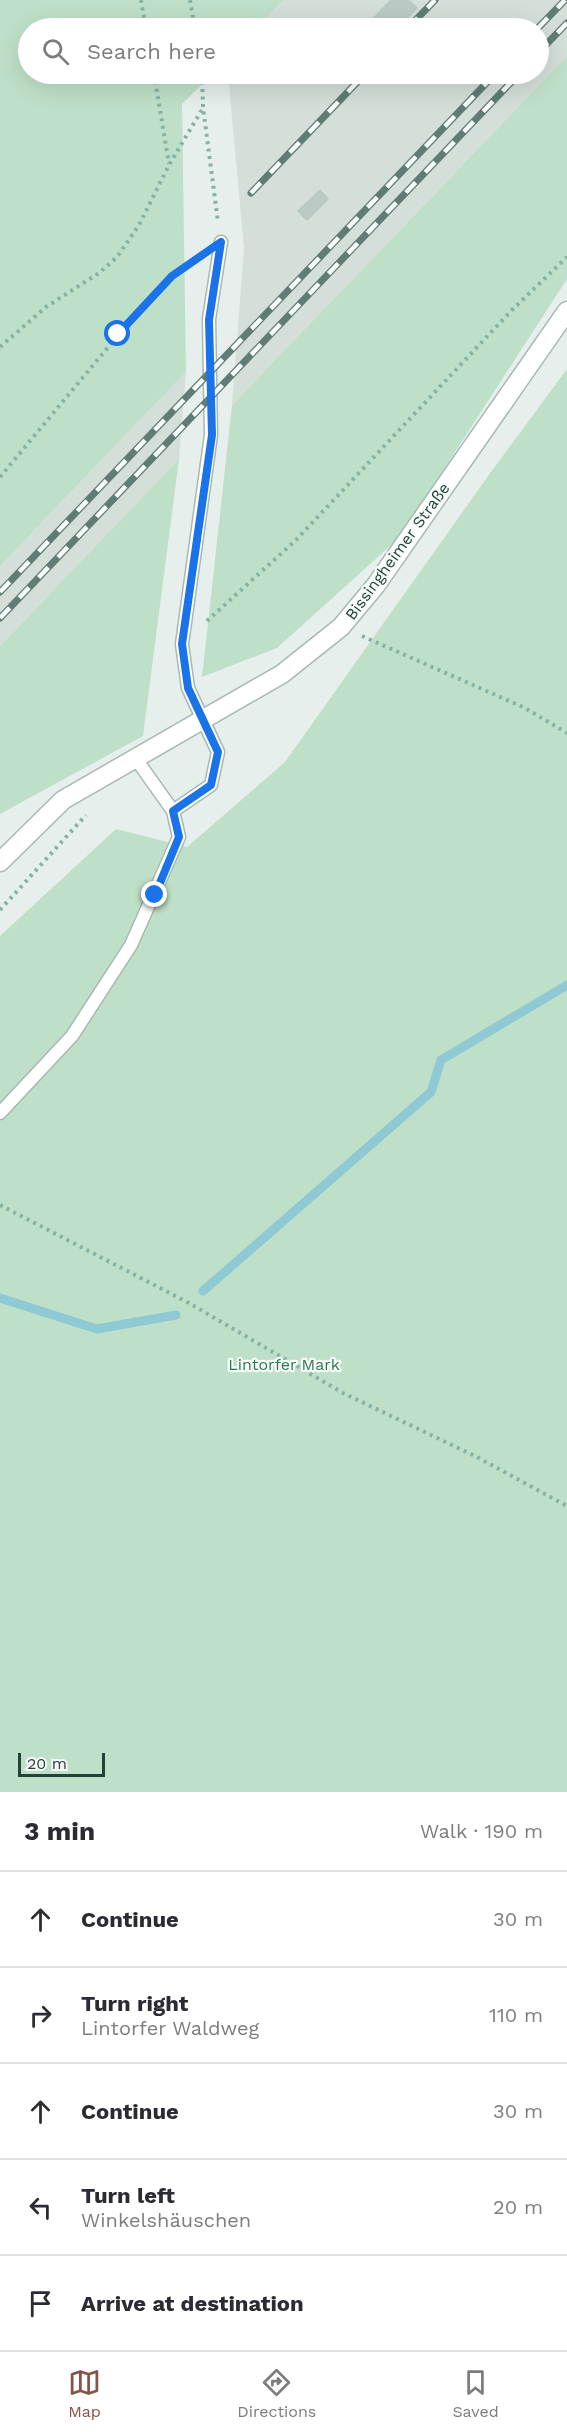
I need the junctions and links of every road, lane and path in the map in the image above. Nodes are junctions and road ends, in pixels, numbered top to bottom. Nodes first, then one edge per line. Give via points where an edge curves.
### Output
1 (141, 0) edge
2 (190, 0) edge
3 (144, 18) edge
4 (193, 18) edge
5 (156, 84) edge
6 (202, 84) edge
7 (203, 107) junction
8 (169, 165) junction
9 (221, 242) junction
10 (567, 257) edge
11 (567, 311) edge
12 (0, 347) edge
13 (0, 477) edge
14 (341, 627) junction
15 (182, 644) junction
16 (203, 720) junction
17 (567, 733) edge
18 (136, 759) junction
19 (90, 811) dead end
20 (173, 811) junction
21 (0, 862) edge
22 (0, 910) edge
23 (0, 1113) edge
24 (0, 1205) edge
25 (567, 1506) edge

1 - 3 path
2 - 4 path
5 - 8 path
6 - 7 path
7 - 8 path
7 - 9 path
8 - 12 path via 139,225 117,257 46,307
9 - 13 path via 172,276 118,334
9 - 15 lane via 209,320 212,435
10 - 15 path via 512,310 296,540
11 - 14 street, Bissingheimer Straße via 376,585
14 - 16 street, Bissingheimer Straße via 282,674
14 - 17 path via 525,708
15 - 16 lane via 188,688
16 - 18 street, Bissingheimer Straße
16 - 20 lane via 218,752 211,785
18 - 20 lane
18 - 21 street, Bissingheimer Straße via 63,800
19 - 22 path
20 - 23 lane via 179,837 131,945 72,1036
24 - 25 path via 189,1303 343,1393 477,1457

